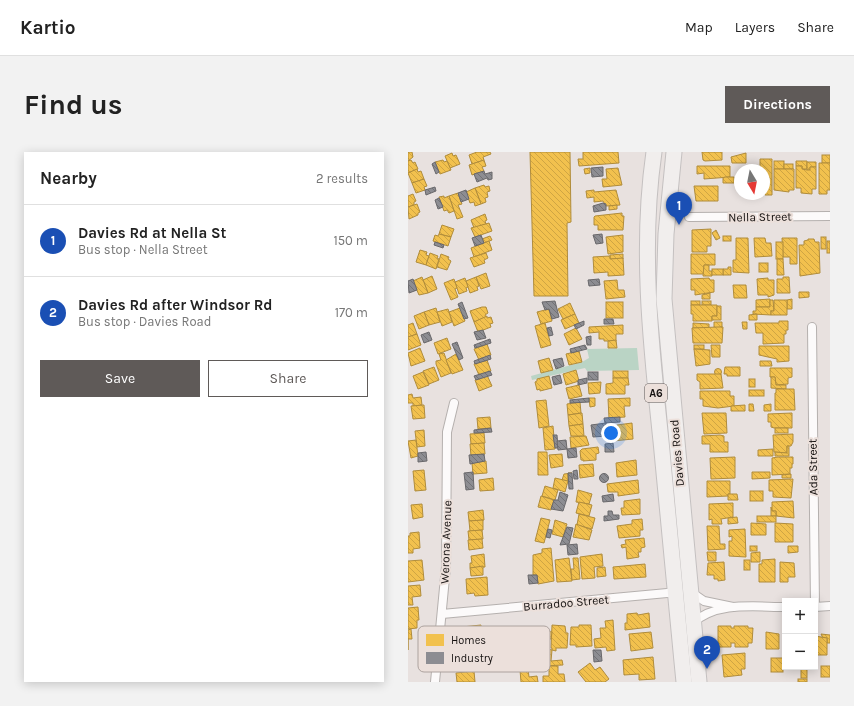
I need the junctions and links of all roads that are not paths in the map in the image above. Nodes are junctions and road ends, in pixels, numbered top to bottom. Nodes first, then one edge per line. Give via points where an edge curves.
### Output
1 (654, 152) edge
2 (674, 152) edge
3 (830, 216) edge
4 (689, 217) dead end
5 (812, 327) dead end
6 (454, 403) dead end
7 (675, 592) junction
8 (690, 592) junction
9 (815, 598) edge
10 (818, 606) edge
11 (830, 606) edge
12 (733, 607) junction
13 (782, 607) edge
14 (442, 614) junction
15 (693, 623) junction
16 (441, 626) edge
17 (436, 672) edge
18 (435, 682) edge
19 (684, 682) edge
20 (699, 682) edge

1 - 7 highway, Davies Road / A6 via 650,193 649,303
2 - 8 highway, Davies Road / A6 via 666,234 664,299
3 - 4 street, Nella Street
5 - 9 street, Ada Street
6 - 14 street, Werona Avenue via 447,432 447,553
7 - 8 street, Burradoo Street
7 - 14 street, Burradoo Street
7 - 19 highway, Davies Road / A6
8 - 12 street via 704,601
8 - 15 highway, Davies Road / A6
10 - 11 street
12 - 13 street
12 - 15 street via 705,614
14 - 16 street, Werona Avenue
15 - 20 highway, Davies Road / A6
17 - 18 street, Werona Avenue

